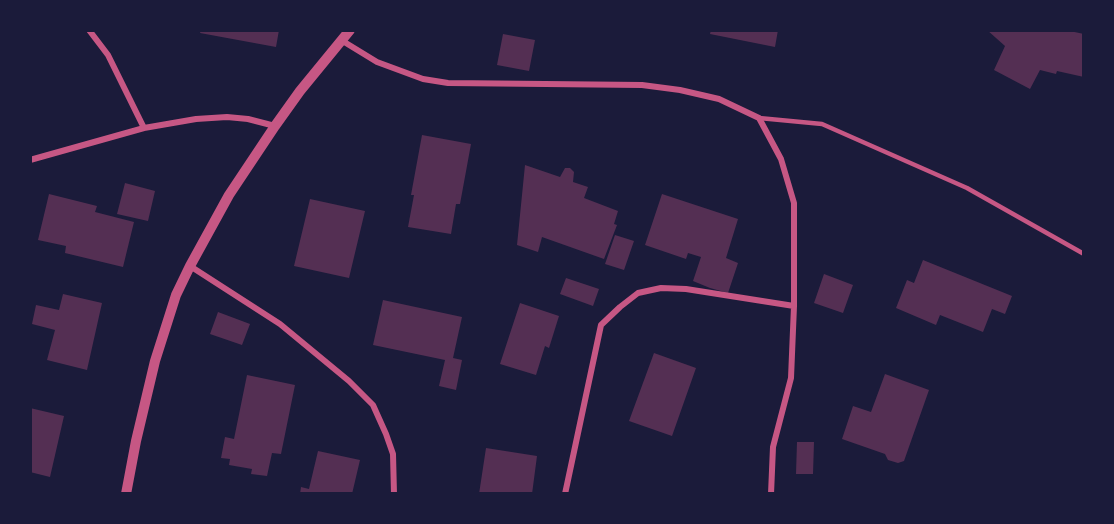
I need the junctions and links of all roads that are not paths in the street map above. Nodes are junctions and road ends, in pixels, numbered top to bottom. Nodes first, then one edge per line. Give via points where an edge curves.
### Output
1 (88, 30) edge
2 (350, 30) edge
3 (341, 40) junction
4 (759, 118) junction
5 (274, 126) junction
6 (144, 128) junction
7 (30, 160) edge
8 (1084, 254) edge
9 (190, 266) junction
10 (794, 306) junction
11 (126, 494) edge
12 (394, 494) edge
13 (565, 494) edge
14 (771, 494) edge

1 - 6 street via 108,55
2 - 3 street
3 - 4 street via 377,62 423,79 448,83 642,85 719,99
3 - 5 street
4 - 8 lane via 822,124 967,189
4 - 10 street via 781,159 794,203
5 - 6 street via 227,117
5 - 9 street via 229,195
6 - 7 street
9 - 11 street via 176,295 155,362
9 - 12 street via 280,324 373,405 393,454
10 - 13 street via 661,288 638,293 620,307 602,326
10 - 14 street via 791,378 773,447

